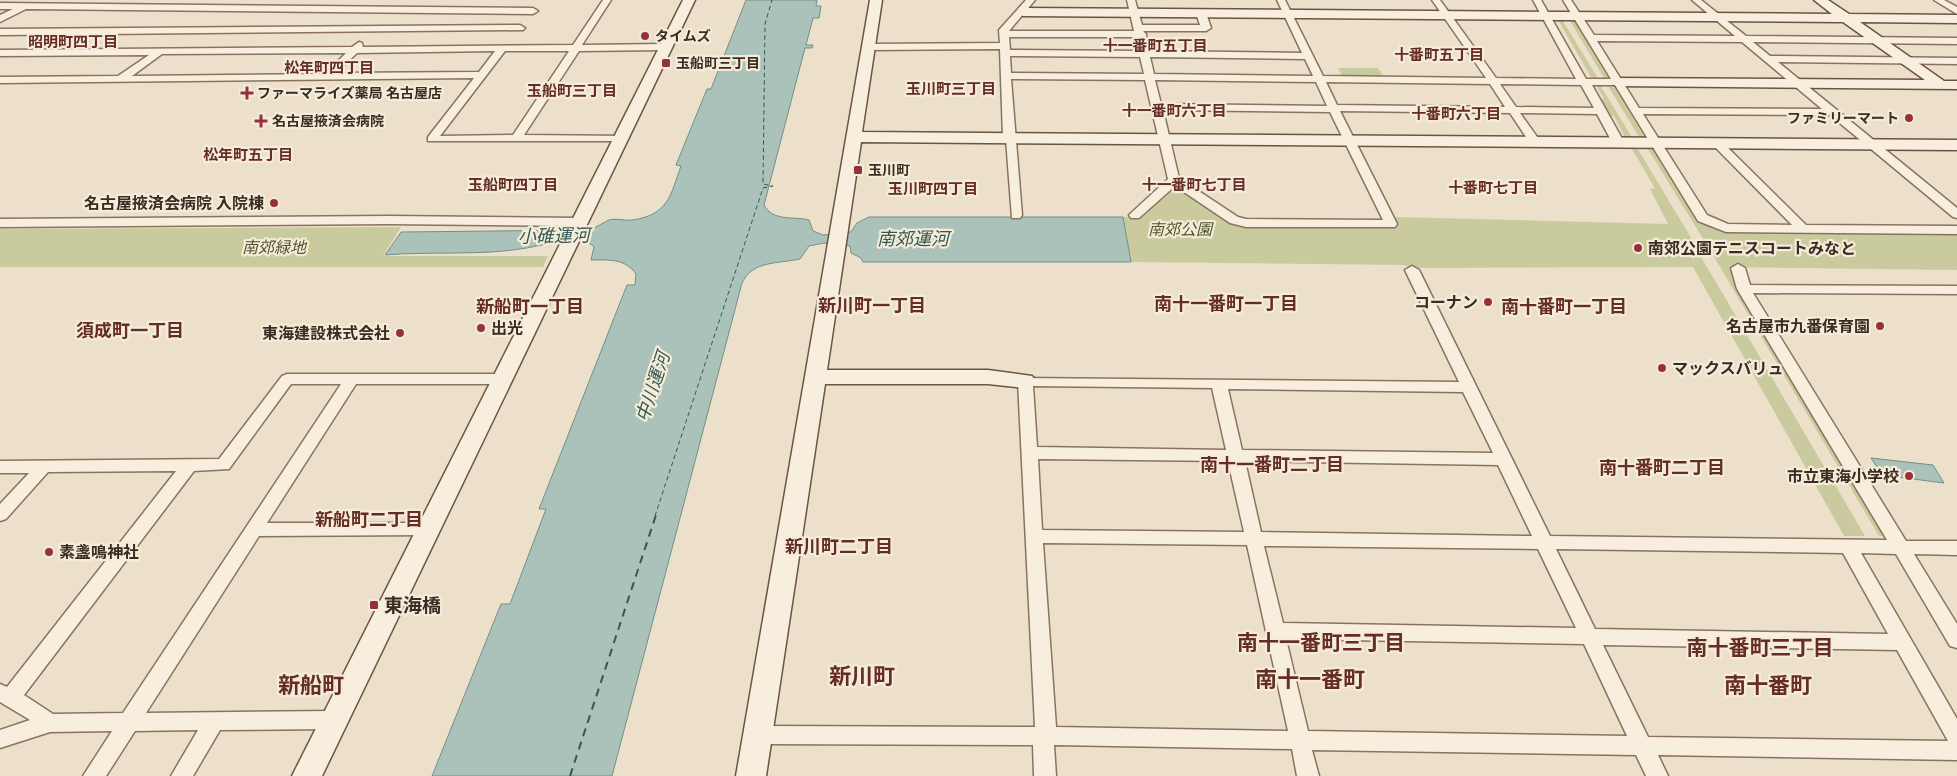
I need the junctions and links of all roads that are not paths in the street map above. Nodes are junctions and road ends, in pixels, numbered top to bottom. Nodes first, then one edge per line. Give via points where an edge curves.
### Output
1 (37, 0) edge
2 (236, 0) edge
3 (404, 0) edge
4 (607, 0) edge
5 (689, 0) edge
6 (876, 0) edge
7 (1032, 0) edge
8 (1131, 0) edge
9 (1281, 0) edge
10 (1436, 0) edge
11 (1537, 0) edge
12 (1567, 0) edge
13 (1696, 0) edge
14 (1820, 0) edge
15 (1938, 0) edge
16 (0, 6) edge
17 (26, 6) junction
18 (222, 10) junction
19 (393, 11) junction
20 (1957, 11) edge
21 (1023, 12) junction
22 (1136, 13) junction
23 (1201, 13) junction
24 (1288, 14) junction
25 (1447, 15) junction
26 (1546, 16) junction
27 (1576, 16) junction
28 (1717, 17) junction
29 (1845, 18) junction
30 (0, 19) edge
31 (1957, 19) edge
32 (376, 28) junction
33 (520, 28) junction
34 (193, 30) junction
35 (1140, 31) junction
36 (0, 32) edge
37 (1004, 34) junction
38 (1589, 38) junction
39 (1744, 39) junction
40 (1877, 40) junction
41 (1957, 40) edge
42 (869, 46) junction
43 (577, 47) junction
44 (665, 47) junction
45 (504, 48) junction
46 (355, 49) junction
47 (1005, 50) junction
48 (161, 51) junction
49 (0, 52) edge
50 (1146, 55) junction
51 (1308, 56) junction
52 (1768, 59) junction
53 (1906, 60) junction
54 (1957, 61) edge
55 (482, 75) junction
56 (1006, 76) junction
57 (327, 77) junction
58 (1151, 78) junction
59 (120, 79) junction
60 (1320, 79) junction
61 (0, 80) edge
62 (1492, 81) junction
63 (1584, 82) junction
64 (1616, 82) junction
65 (1798, 83) junction
66 (1947, 85) edge
67 (1957, 95) edge
68 (1158, 107) junction
69 (1334, 108) junction
70 (1513, 110) junction
71 (1600, 111) junction
72 (1634, 111) junction
73 (1833, 112) junction
74 (854, 137) junction
75 (1010, 137) junction
76 (621, 138) junction
77 (1165, 138) junction
78 (516, 139) junction
79 (1350, 140) junction
80 (1534, 141) junction
81 (1618, 142) junction
82 (1654, 142) junction
83 (1718, 142) junction
84 (1872, 144) junction
85 (1957, 145) edge
86 (1174, 180) junction
87 (1957, 214) edge
88 (1016, 215) dead end
89 (1135, 215) dead end
90 (0, 223) edge
91 (578, 224) junction
92 (1803, 229) junction
93 (1957, 230) edge
94 (1738, 268) dead end
95 (1412, 270) dead end
96 (1744, 288) junction
97 (1957, 290) edge
98 (816, 377) junction
99 (352, 379) junction
100 (501, 379) junction
101 (1025, 381) junction
102 (1219, 384) junction
103 (1469, 387) junction
104 (1029, 453) junction
105 (1235, 456) junction
106 (1504, 459) junction
107 (189, 466) junction
108 (0, 467) edge
109 (43, 467) junction
110 (0, 515) edge
111 (428, 529) junction
112 (254, 530) junction
113 (1034, 536) junction
114 (1254, 538) junction
115 (1544, 542) junction
116 (1848, 546) junction
117 (1900, 547) junction
118 (1957, 548) edge
119 (1275, 631) junction
120 (1955, 632) edge
121 (1590, 636) junction
122 (1902, 642) junction
123 (6, 695) edge
124 (334, 720) junction
125 (129, 722) junction
126 (214, 722) junction
127 (50, 723) junction
128 (758, 735) junction
129 (1044, 736) junction
130 (1957, 738) edge
131 (0, 739) edge
132 (1299, 740) junction
133 (1642, 744) junction
134 (1957, 751) edge
135 (94, 776) edge
136 (182, 776) edge
137 (306, 776) edge
138 (751, 776) edge
139 (1046, 776) edge
140 (1308, 776) edge
141 (1657, 776) edge

1 - 17 street
2 - 18 street
3 - 19 street
4 - 43 street
5 - 44 street
6 - 42 street
7 - 21 street
8 - 22 street
9 - 24 street
10 - 25 street
11 - 26 street
12 - 27 street
13 - 28 street
14 - 29 street
15 - 20 street
16 - 17 street
17 - 18 street
17 - 30 street
18 - 19 street
18 - 34 street
19 - 32 street
19 - 33 street via 536,8
21 - 22 street
21 - 37 street via 1004,30
22 - 23 street
22 - 35 street
23 - 24 street
23 - 35 street via 1206,28
24 - 25 street
24 - 51 street
25 - 26 street
25 - 62 street
26 - 27 street
26 - 63 street
27 - 28 street
27 - 38 street
28 - 29 street
28 - 39 street
29 - 31 street
29 - 40 street
32 - 33 street
32 - 34 street
32 - 46 street
33 - 45 street
34 - 36 street
34 - 48 street
35 - 37 street
35 - 50 street
37 - 47 street
38 - 39 street
38 - 64 street
39 - 40 street
39 - 52 street
40 - 41 street
40 - 53 street
42 - 47 street
42 - 74 street
43 - 44 street
43 - 45 street
43 - 78 street
44 - 76 street
45 - 46 street
45 - 55 street
46 - 48 street
46 - 57 street
47 - 50 street
47 - 56 street
48 - 49 street
48 - 59 street
50 - 51 street
50 - 58 street
51 - 60 street
52 - 53 street
52 - 65 street
53 - 54 street
53 - 66 street
55 - 57 street
55 - 78 street via 432,140
56 - 58 street
56 - 75 street
57 - 59 street
58 - 60 street
58 - 68 street
59 - 61 street
60 - 62 street
60 - 69 street
62 - 63 street
62 - 70 street
63 - 64 street
63 - 71 street
64 - 65 street
64 - 72 street
65 - 66 street
65 - 73 street
66 - 67 street
68 - 69 street
68 - 77 street
69 - 70 street
69 - 79 street
70 - 71 street
70 - 80 street
71 - 81 street
72 - 73 street
72 - 82 street
73 - 84 street
74 - 75 street
74 - 98 street
75 - 77 street
75 - 88 street
76 - 78 street
76 - 91 street
77 - 79 street
77 - 86 street
79 - 80 street
79 - 86 street via 1391,224 1246,223 1234,220
80 - 81 street
81 - 82 street
82 - 83 street
82 - 92 street via 1702,218 1726,228
83 - 84 street
83 - 92 street
84 - 85 street
84 - 87 street
86 - 89 street
90 - 91 street via 390,220
91 - 100 street
92 - 93 street
94 - 96 street
95 - 103 street
96 - 97 street
96 - 117 street
98 - 101 street via 988,377
98 - 128 street
99 - 100 street
99 - 107 street via 286,379 223,465
99 - 112 street
100 - 111 street
101 - 102 street
101 - 104 street
102 - 103 street
102 - 105 street
103 - 106 street
104 - 105 street
104 - 113 street
105 - 106 street
105 - 114 street
106 - 115 street
107 - 109 street
107 - 123 street
108 - 109 street
109 - 110 street
111 - 112 street
111 - 124 street
112 - 125 street
113 - 114 street
113 - 129 street
114 - 115 street
114 - 119 street
115 - 116 street
115 - 121 street
116 - 117 street
116 - 122 street
117 - 118 street
117 - 120 street
119 - 121 street
119 - 132 street
121 - 122 street
121 - 133 street
122 - 130 street
123 - 127 street
124 - 126 street
124 - 137 street
125 - 126 street
125 - 127 street
125 - 135 street
126 - 136 street
127 - 131 street
128 - 129 street
128 - 138 street
129 - 132 street
129 - 139 street
132 - 133 street
132 - 140 street
133 - 134 street
133 - 141 street

